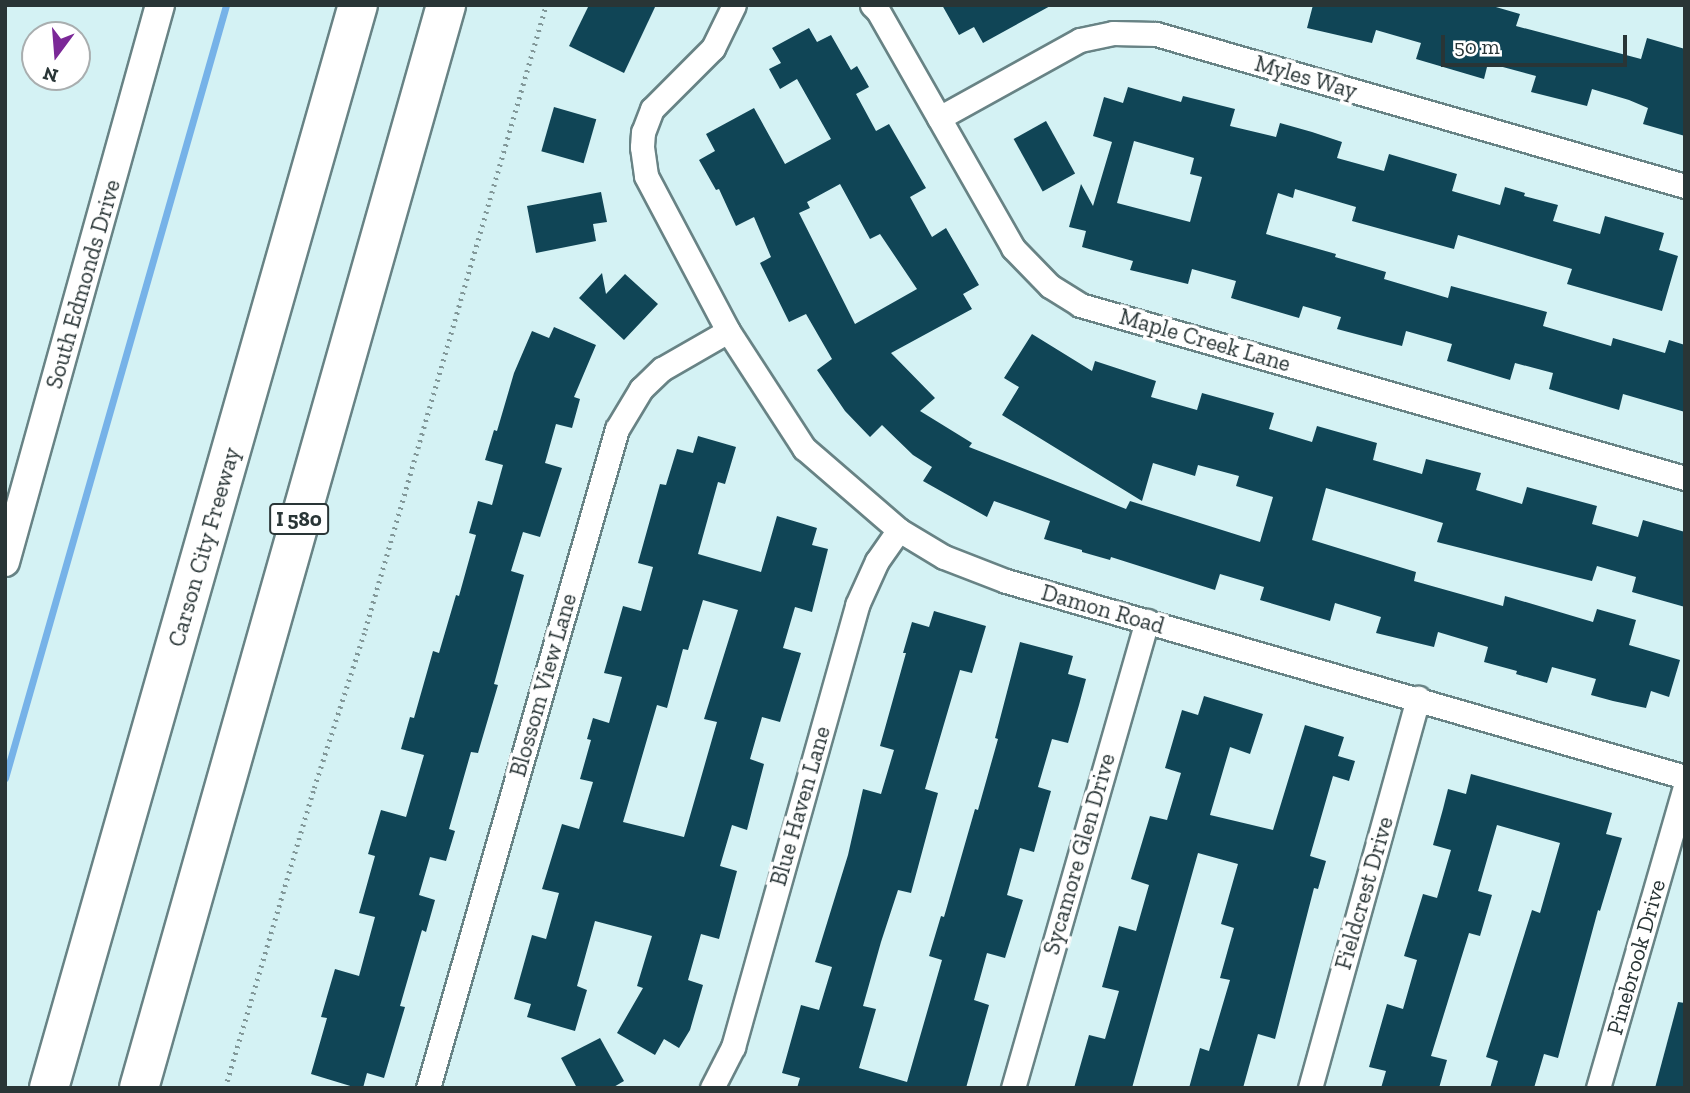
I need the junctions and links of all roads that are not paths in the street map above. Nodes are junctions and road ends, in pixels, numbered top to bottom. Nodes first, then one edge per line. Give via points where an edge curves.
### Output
1 (160, 5) edge
2 (358, 5) edge
3 (446, 5) edge
4 (734, 5) edge
5 (872, 5) edge
6 (939, 118) junction
7 (1685, 186) edge
8 (728, 331) junction
9 (1685, 478) edge
10 (899, 530) junction
11 (5, 562) edge
12 (1147, 621) junction
13 (1418, 698) junction
14 (1685, 778) edge
15 (1685, 786) edge
16 (123, 831) junction
17 (156, 1034) junction
18 (38, 1088) edge
19 (49, 1088) edge
20 (139, 1088) edge
21 (149, 1088) edge
22 (428, 1088) edge
23 (712, 1088) edge
24 (1013, 1088) edge
25 (1310, 1088) edge
26 (1598, 1088) edge

1 - 11 street, South Edmonds Drive
2 - 16 highway, Carson City Freeway
3 - 17 highway, I 580
4 - 8 street, Damon Road via 713,48 652,109 643,132 646,176
5 - 6 street, Maple Creek Lane
6 - 7 street, Myles Way via 1080,40 1113,33 1156,34
6 - 9 street, Maple Creek Lane via 1013,248 1050,286 1080,305
8 - 10 street, Damon Road via 804,449
8 - 22 street, Blossom View Lane via 662,369 641,388 617,429
10 - 12 street, Damon Road via 944,557 1006,581
10 - 23 street, Blue Haven Lane via 877,561 857,606 733,1047
12 - 13 street, Damon Road
12 - 24 street, Sycamore Glen Drive
13 - 14 street, Damon Road
13 - 25 street, Fieldcrest Drive
15 - 26 street, Pinebrook Drive
16 - 18 highway
16 - 19 highway, Carson City Freeway
17 - 20 highway, I 580
17 - 21 highway

